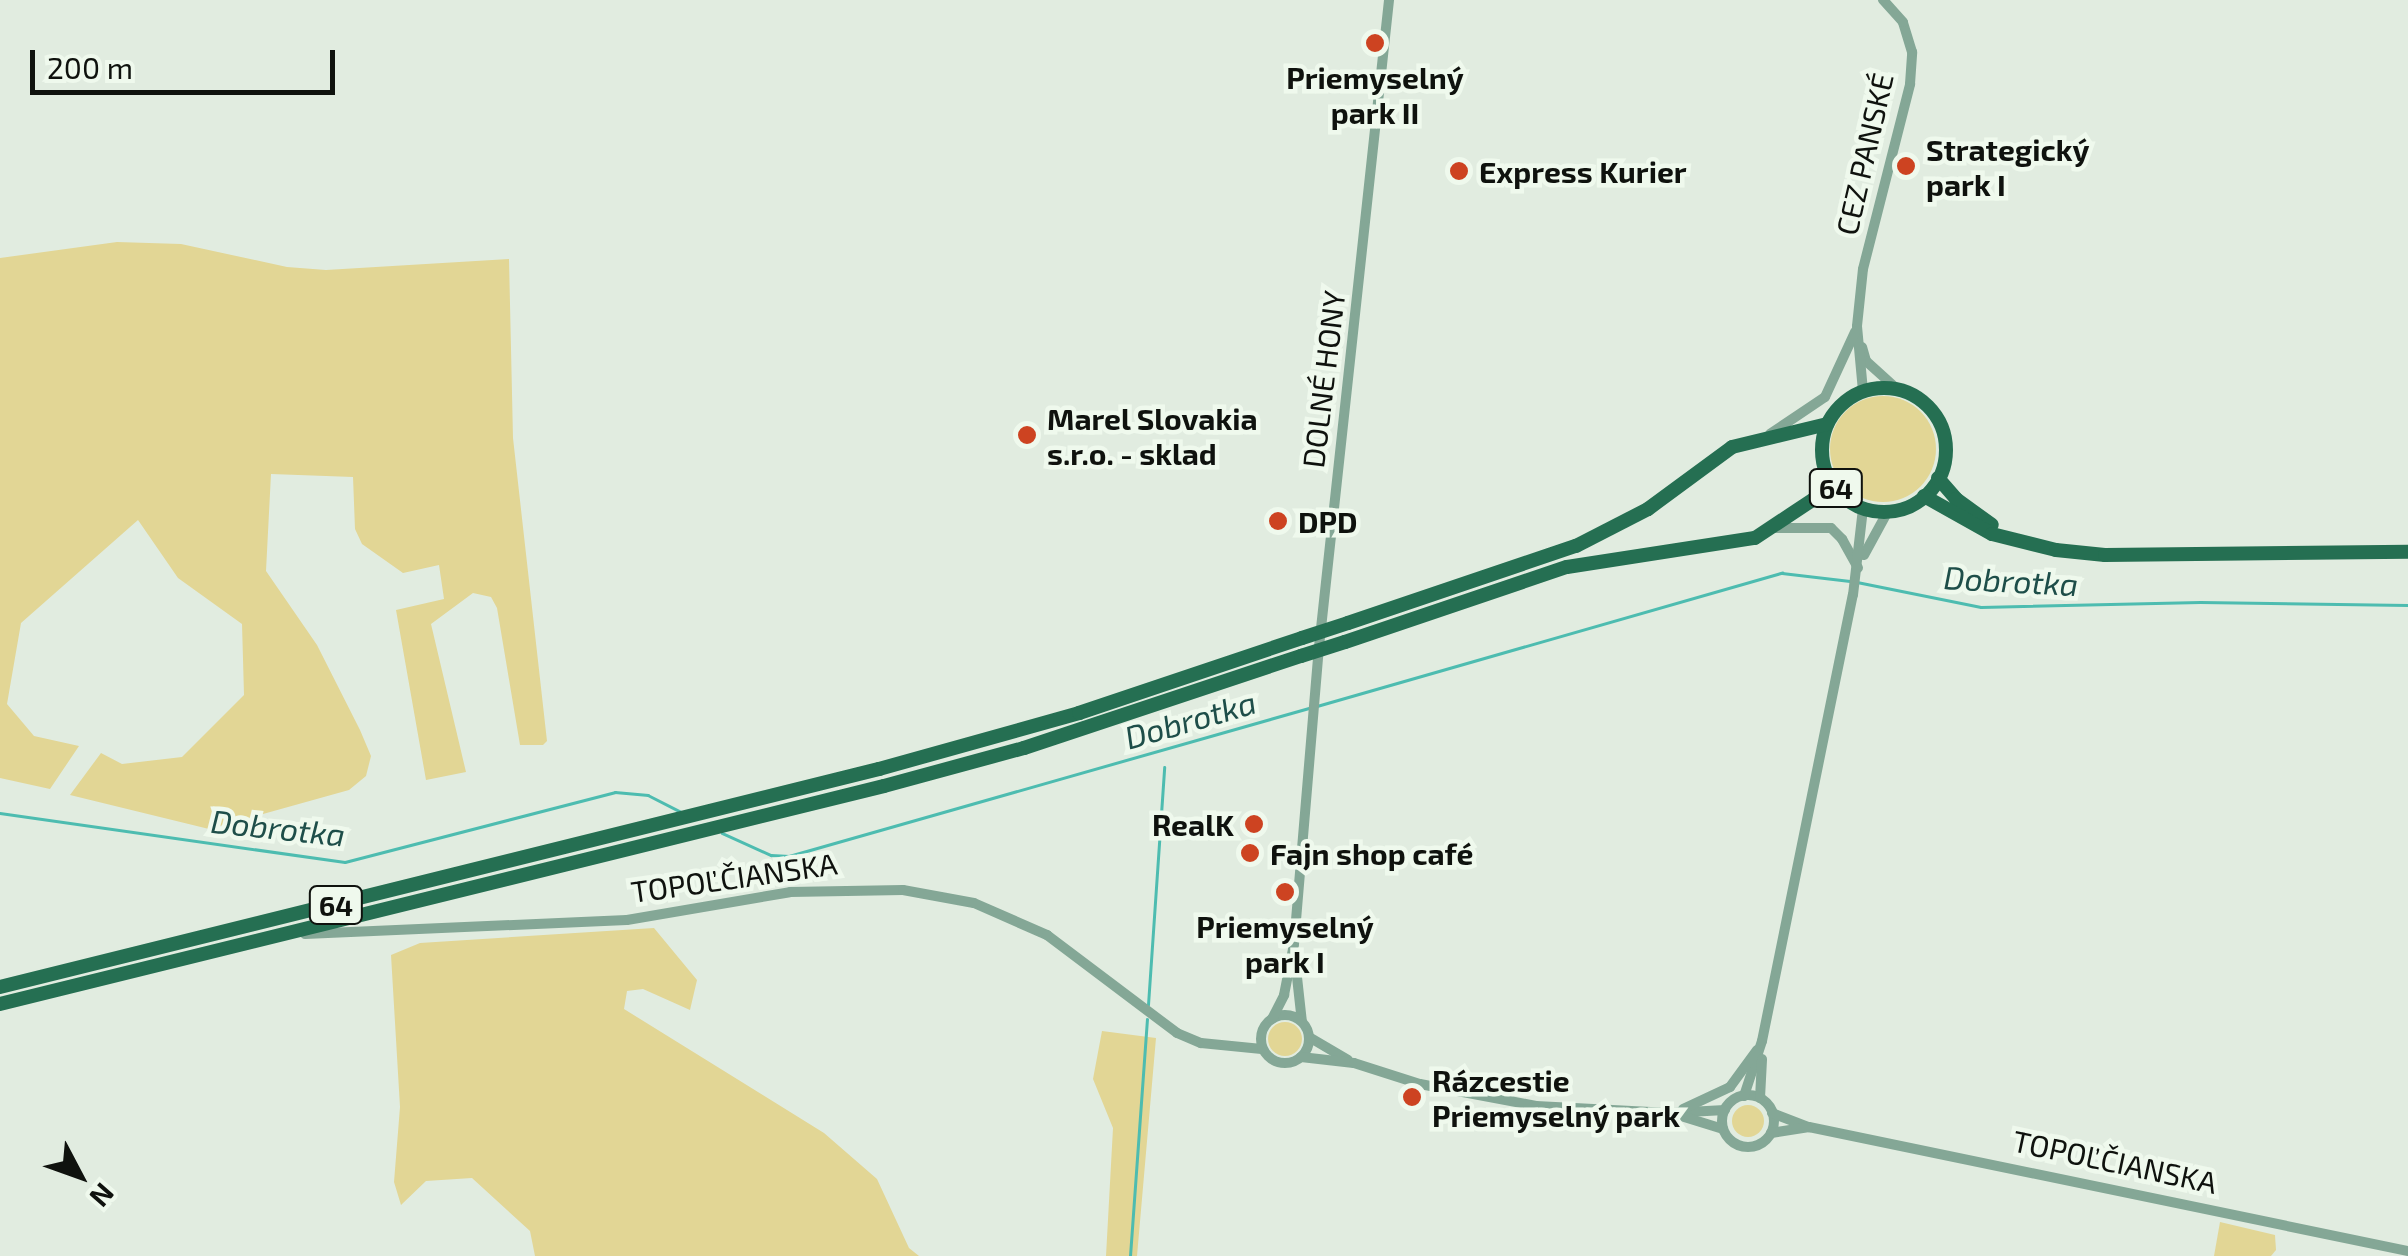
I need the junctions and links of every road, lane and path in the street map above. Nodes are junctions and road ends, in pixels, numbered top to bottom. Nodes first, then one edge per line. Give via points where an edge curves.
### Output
1 (1389, 0) edge
2 (1884, 0) edge
3 (1857, 326) junction
4 (1897, 389) junction
5 (1863, 391) junction
6 (1827, 424) junction
7 (1766, 436) junction
8 (1938, 478) junction
9 (1839, 492) junction
10 (1924, 496) junction
11 (1863, 508) junction
12 (1888, 511) junction
13 (1775, 528) junction
14 (2009, 537) junction
15 (2408, 552) edge
16 (1858, 569) junction
17 (289, 935) junction
18 (1294, 944) junction
19 (0, 987) edge
20 (0, 1004) edge
21 (1272, 1018) junction
22 (1302, 1022) junction
23 (1309, 1037) junction
24 (1762, 1041) junction
25 (1262, 1049) junction
26 (1301, 1058) junction
27 (1354, 1063) junction
28 (1744, 1096) junction
29 (1760, 1098) junction
30 (1725, 1110) junction
31 (1772, 1113) junction
32 (1670, 1114) junction
33 (1810, 1127) junction
34 (1723, 1129) junction
35 (1771, 1132) junction
36 (2408, 1251) edge

1 - 18 street, DOLNÉ HONY
2 - 3 street, CEZ PANSKÉ via 1902,22 1912,52 1910,84 1862,268
3 - 4 street via 1866,361
3 - 5 street
3 - 7 street via 1826,397
4 - 5 main road
4 - 8 main road via 1920,399 1940,424 1945,456
5 - 6 main road, 64
6 - 7 main road, 64
6 - 9 main road, 64 via 1822,460
7 - 19 main road, 64, bridge via 1732,447 1648,509 1576,546 1019,731
8 - 10 main road, 64
8 - 14 main road
9 - 11 main road, 64
9 - 13 main road, 64 via 1814,500
10 - 12 main road, 64
10 - 14 main road
11 - 12 main road, 64
11 - 16 street
12 - 16 street
13 - 16 street via 1831,528
13 - 17 main road, 64, bridge via 1729,545 1568,567 1024,748
14 - 15 main road via 2104,554
16 - 24 street
17 - 20 main road, 64
17 - 25 street, TOPOĽČIANSKA via 627,920 790,892 902,890 974,903 1047,935 1177,1033
18 - 21 street, DOLNÉ HONY
18 - 22 street, DOLNÉ HONY
21 - 22 street via 1288,1015
21 - 25 street via 1262,1031
22 - 23 street
23 - 26 street
23 - 27 street, TOPOĽČIANSKA
24 - 28 street
24 - 29 street
24 - 32 street via 1719,1095
25 - 26 street via 1279,1063
26 - 27 street, TOPOĽČIANSKA
27 - 32 street, TOPOĽČIANSKA via 1487,1099
28 - 29 street
28 - 30 street
29 - 31 street
30 - 32 street, TOPOĽČIANSKA
30 - 34 street
31 - 33 street, TOPOĽČIANSKA
31 - 35 street
32 - 34 street, TOPOĽČIANSKA
33 - 35 street, TOPOĽČIANSKA
33 - 36 street, TOPOĽČIANSKA
34 - 35 street, TOPOĽČIANSKA via 1746,1147

